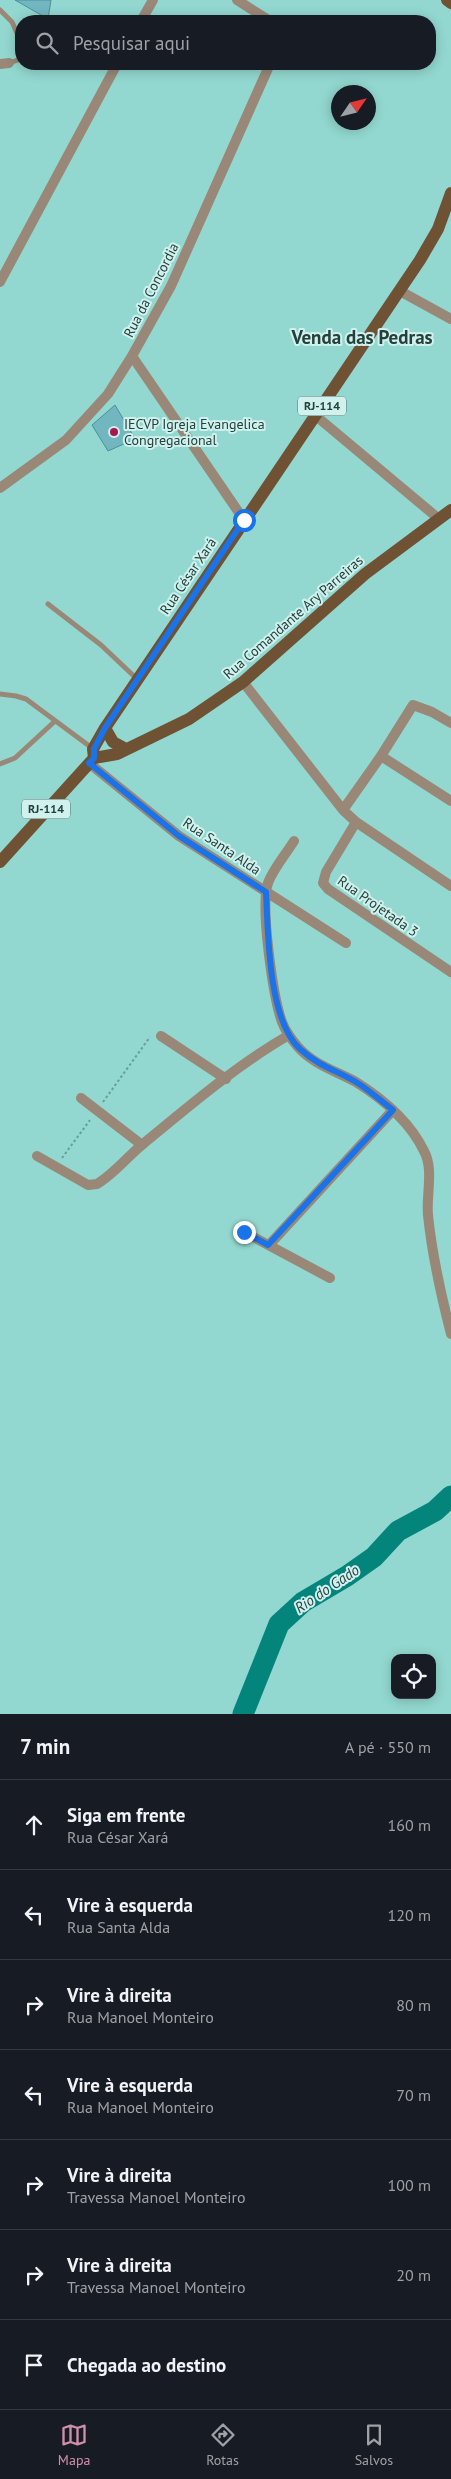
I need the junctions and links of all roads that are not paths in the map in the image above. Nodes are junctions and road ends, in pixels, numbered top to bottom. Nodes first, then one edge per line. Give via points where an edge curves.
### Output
1 (153, 0) edge
2 (237, 0) edge
3 (447, 0) edge
4 (451, 3) edge
5 (0, 10) edge
6 (144, 15) edge
7 (261, 15) edge
8 (15, 29) edge
9 (114, 70) edge
10 (267, 70) edge
11 (451, 193) edge
12 (0, 282) edge
13 (400, 291) junction
14 (451, 319) edge
15 (132, 356) junction
16 (316, 416) junction
17 (0, 488) edge
18 (451, 510) edge
19 (438, 519) junction
20 (244, 520) junction
21 (48, 604) dead end
22 (137, 679) junction
23 (243, 682) junction
24 (0, 694) edge
25 (449, 719) edge
26 (54, 722) junction
27 (105, 728) junction
28 (126, 750) junction
29 (381, 756) junction
30 (92, 757) junction
31 (0, 764) edge
32 (451, 802) edge
33 (343, 810) junction
34 (356, 822) junction
35 (294, 842) dead end
36 (0, 862) edge
37 (451, 886) edge
38 (266, 892) junction
39 (346, 943) dead end
40 (451, 972) edge
41 (289, 1035) junction
42 (161, 1036) road end
43 (226, 1078) junction
44 (81, 1098) dead end
45 (393, 1110) junction
46 (142, 1145) junction
47 (37, 1156) dead end
48 (244, 1232) dead end
49 (268, 1245) junction
50 (330, 1278) dead end
51 (451, 1334) edge

1 - 6 street
2 - 7 street
3 - 4 main road
5 - 8 lane
9 - 12 street
10 - 15 street, Rua da Concordia via 171,286
11 - 13 main road, Rua César Xará / RJ-114 via 438,229
13 - 14 street
13 - 16 main road, Rua César Xará / RJ-114
15 - 17 street, Rua da Concordia via 108,394 66,440
15 - 20 street
16 - 19 street
16 - 20 main road, Rua César Xará / RJ-114
18 - 19 main road, Rua Comandante Ary Parreiras
19 - 23 main road, Rua Comandante Ary Parreiras via 365,574
20 - 22 main road, Rua César Xará / RJ-114
21 - 22 lane
22 - 27 main road, Rua César Xará / RJ-114
23 - 28 main road, Rua Comandante Ary Parreiras via 189,718
23 - 33 street
24 - 26 lane via 26,699
25 - 29 street via 413,705
26 - 30 lane
26 - 31 lane via 16,758
27 - 28 main road via 113,742
27 - 30 main road, Rua César Xará / RJ-114
28 - 30 main road, Rua Comandante Ary Parreiras
29 - 32 street
29 - 33 street
30 - 36 main road, Rua César Xará / RJ-114
30 - 38 street, Rua Santa Alda via 179,836
33 - 34 street
34 - 37 street
34 - 40 street, Rua Projetada 3 via 326,872 323,883
35 - 38 street via 268,881
38 - 39 street, Rua Santa Alda
38 - 41 street via 273,979 282,1023
41 - 43 street
41 - 45 street via 312,1059 356,1082
42 - 43 street
43 - 46 street
44 - 46 street
45 - 49 street
45 - 51 street via 426,1154 428,1214
46 - 47 street via 92,1186
48 - 49 street
49 - 50 street

